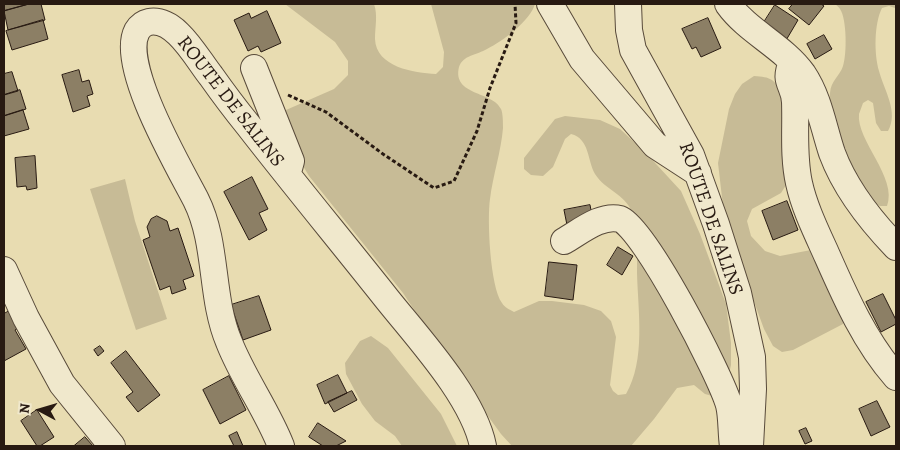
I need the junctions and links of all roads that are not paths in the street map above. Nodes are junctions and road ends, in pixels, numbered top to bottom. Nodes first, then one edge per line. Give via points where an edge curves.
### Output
1 (550, 4) edge
2 (628, 4) edge
3 (728, 4) edge
4 (144, 13) edge
5 (792, 62) junction
6 (258, 76) road end
7 (698, 173) junction
8 (288, 175) junction
9 (564, 241) dead end
10 (896, 247) edge
11 (4, 270) edge
12 (896, 377) edge
13 (112, 446) edge
14 (281, 446) edge
15 (483, 446) edge
16 (732, 446) edge
17 (750, 446) edge

1 - 7 street via 582,59 655,145
2 - 7 street, ROUTE DE SALINS via 633,50 680,133
3 - 5 street via 745,23
4 - 8 street, ROUTE DE SALINS via 183,39
4 - 14 street, ROUTE DE SALINS via 134,40 141,84 154,120 205,222 222,321 229,343
5 - 10 street via 814,96 834,157 850,188
5 - 12 street via 787,79 795,100 799,183 844,294 877,352
6 - 8 street via 291,162
7 - 17 street, ROUTE DE SALINS via 738,293 750,343 753,376
8 - 15 street, ROUTE DE SALINS via 444,373 473,416
9 - 16 street via 606,218 621,220 635,232 660,269 706,351 729,405
11 - 13 street via 62,384

